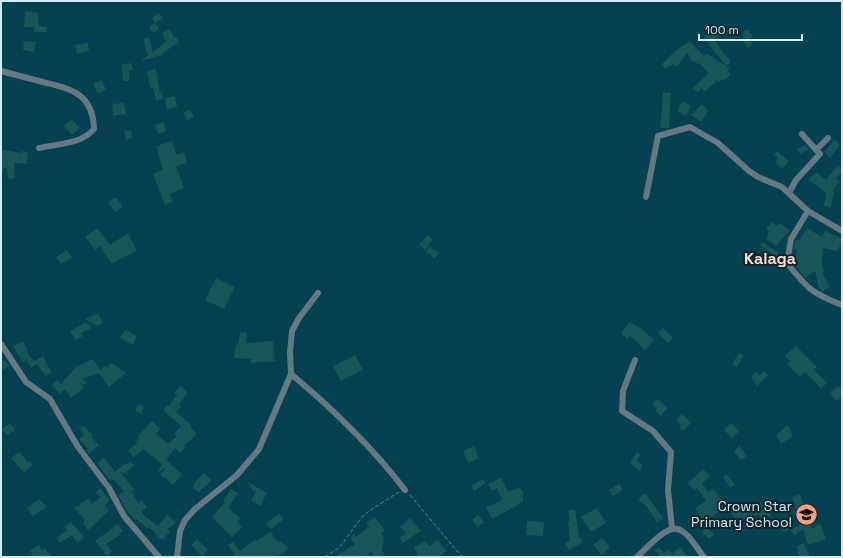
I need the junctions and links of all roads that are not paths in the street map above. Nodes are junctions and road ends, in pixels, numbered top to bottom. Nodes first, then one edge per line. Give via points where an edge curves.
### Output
1 (1, 71) edge
2 (802, 134) dead end
3 (828, 138) dead end
4 (39, 148) dead end
5 (816, 150) junction
6 (789, 193) junction
7 (646, 197) dead end
8 (808, 211) junction
9 (842, 231) edge
10 (318, 293) dead end
11 (842, 305) edge
12 (1, 344) edge
13 (635, 360) dead end
14 (291, 374) junction
15 (405, 490) road end
16 (672, 528) junction
17 (159, 557) edge
18 (177, 557) edge
19 (637, 557) edge
20 (704, 557) edge

1 - 4 street via 66,87 77,92 91,109 94,129 89,135
2 - 5 street
3 - 5 street
5 - 6 street via 820,154 796,180
6 - 7 street via 782,187 758,177 718,143 690,127 658,136
6 - 8 street
8 - 9 street
8 - 11 street via 791,239 787,263 811,291
10 - 14 street via 298,318 292,331
12 - 17 street via 26,382 50,399 78,447 109,488 124,516
13 - 16 street via 623,391 622,411 653,431 671,452 668,490
14 - 15 street via 331,407 354,434 376,454
14 - 18 street via 258,449 237,475 185,520 180,531
16 - 19 street
16 - 20 street via 684,531

